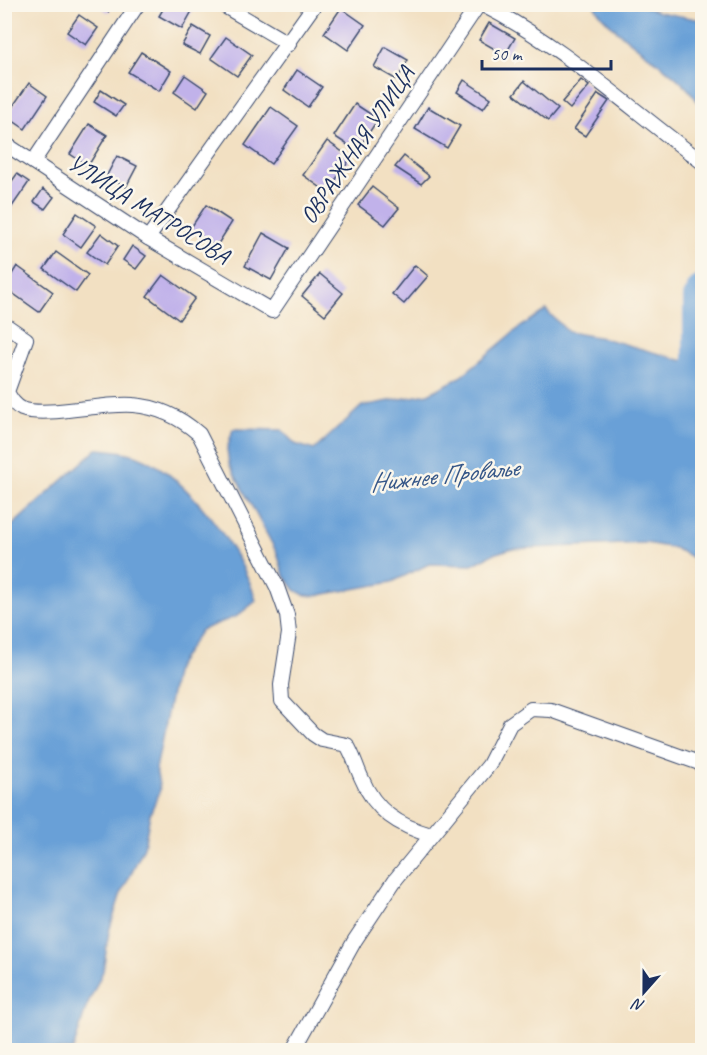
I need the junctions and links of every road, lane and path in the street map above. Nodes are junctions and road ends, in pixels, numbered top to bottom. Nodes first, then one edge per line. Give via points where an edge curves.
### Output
1 (138, 4) edge
2 (221, 4) edge
3 (315, 4) edge
4 (480, 4) edge
5 (289, 44) junction
6 (4, 143) edge
7 (33, 162) junction
8 (702, 162) edge
9 (148, 238) junction
10 (272, 311) joint
11 (4, 324) edge
12 (702, 764) edge
13 (431, 835) junction
14 (294, 1050) edge

1 - 7 street
2 - 5 street
3 - 5 street
4 - 8 street via 518,23 590,73
4 - 10 street, ОВРАЖНАЯ УЛИЦА
5 - 9 street
6 - 7 street, УЛИЦА МАТРОСОВА
7 - 9 street, УЛИЦА МАТРОСОВА
9 - 10 street, УЛИЦА МАТРОСОВА
11 - 13 street via 26,339 7,392 12,402 23,409 133,405 161,411 184,421 200,434 277,587 287,615 289,633 282,701 313,734 346,745 365,787 393,820 407,829
12 - 13 street via 551,710 531,709 510,724 489,765
13 - 14 street via 355,940

